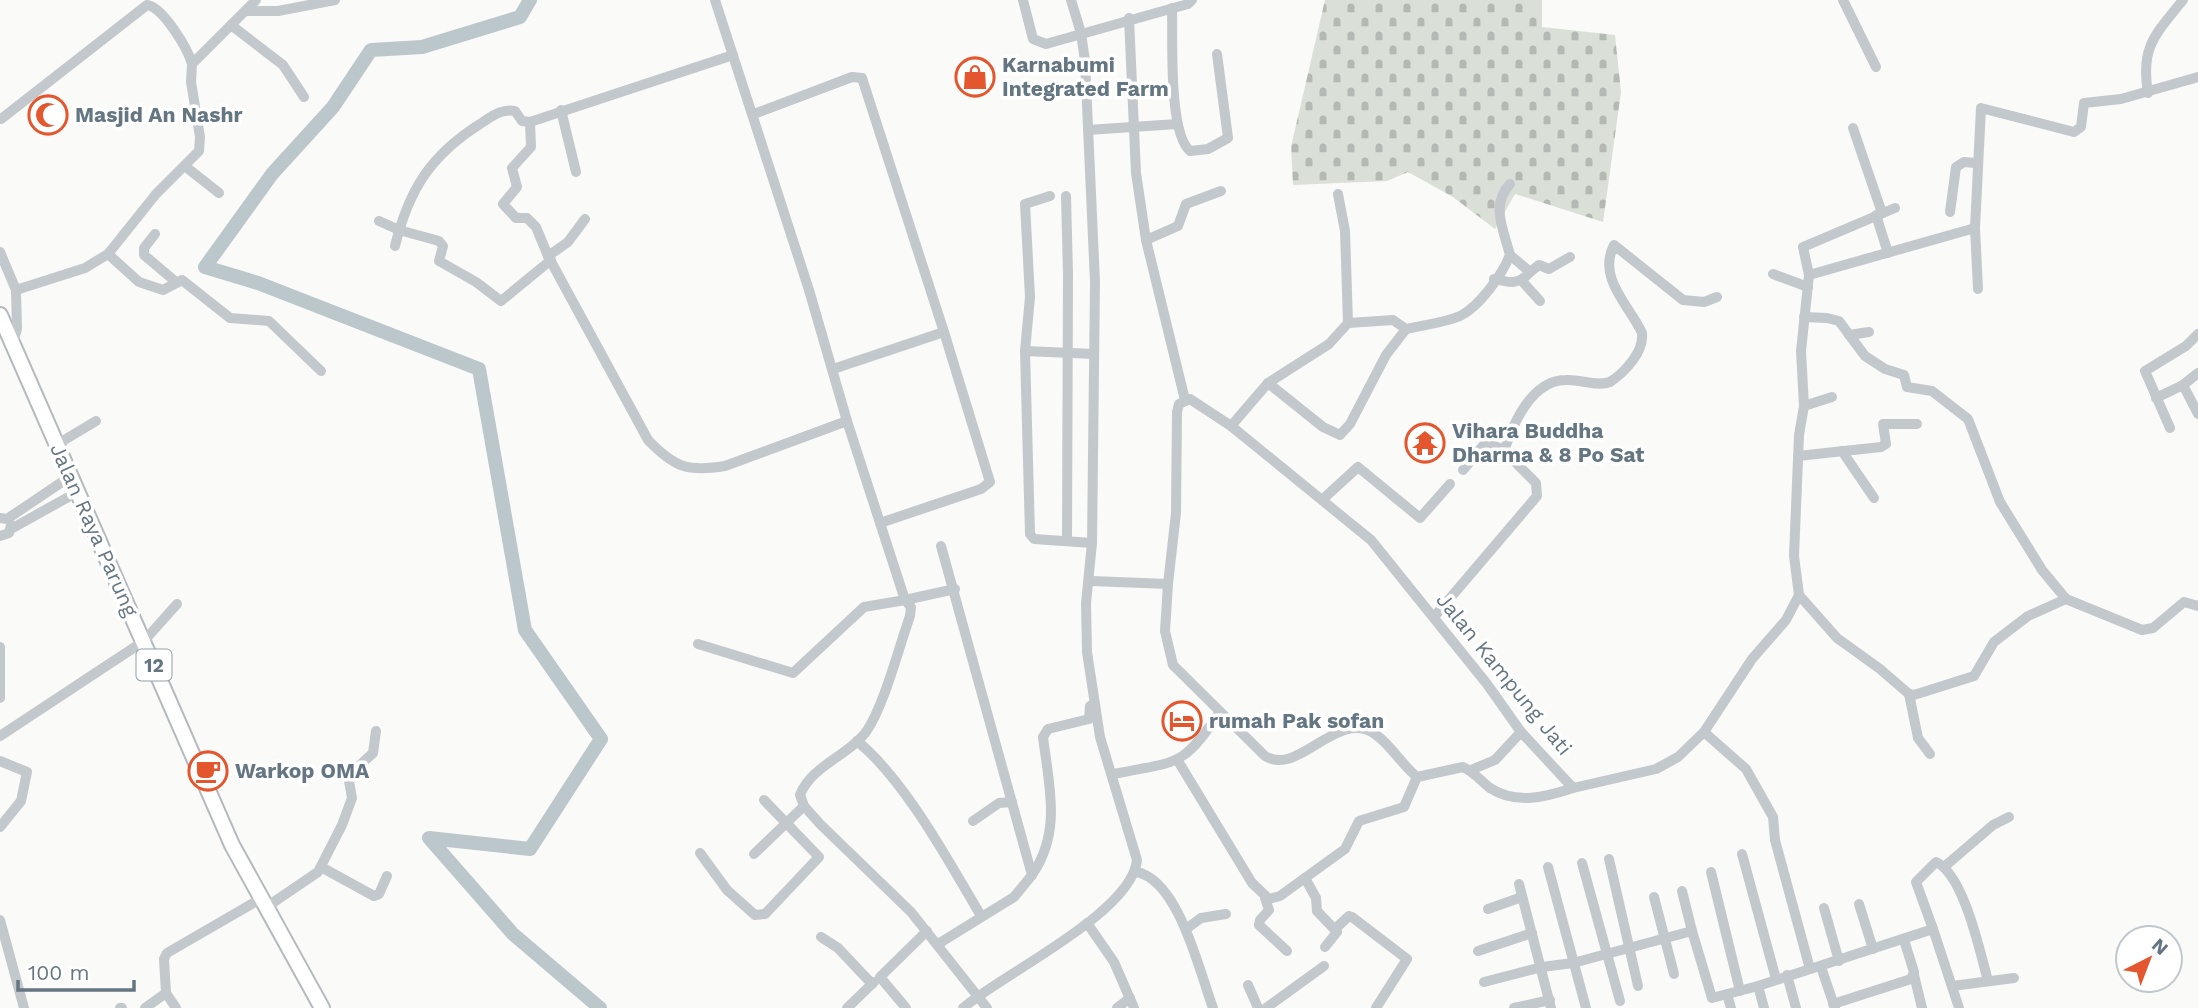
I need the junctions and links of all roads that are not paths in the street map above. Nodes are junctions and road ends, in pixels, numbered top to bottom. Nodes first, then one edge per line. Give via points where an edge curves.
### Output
1 (256, 0) edge
2 (335, 0) edge
3 (715, 0) edge
4 (1023, 0) edge
5 (1071, 0) edge
6 (1192, 0) edge
7 (1843, 0) edge
8 (2183, 0) edge
9 (1172, 8) junction
10 (246, 11) junction
11 (1129, 19) junction
12 (231, 24) junction
13 (1081, 33) junction
14 (1217, 54) dead end
15 (733, 55) junction
16 (192, 64) junction
17 (1876, 67) dead end
18 (2198, 77) edge
19 (2148, 93) junction
20 (304, 97) dead end
21 (561, 110) junction
22 (754, 114) junction
23 (1, 119) edge
24 (530, 122) junction
25 (1177, 124) junction
26 (1853, 128) dead end
27 (1133, 129) junction
28 (1088, 130) junction
29 (1976, 163) junction
30 (186, 167) junction
31 (576, 172) dead end
32 (1510, 184) dead end
33 (1221, 191) dead end
34 (219, 193) dead end
35 (1338, 194) dead end
36 (1050, 195) dead end
37 (1066, 196) dead end
38 (1895, 208) dead end
39 (1950, 212) dead end
40 (1879, 214) junction
41 (585, 219) dead end
42 (379, 221) dead end
43 (1975, 228) junction
44 (399, 230) junction
45 (155, 234) dead end
46 (1146, 240) junction
47 (395, 246) dead end
48 (0, 252) edge
49 (1888, 253) junction
50 (108, 254) junction
51 (1510, 256) junction
52 (1570, 257) dead end
53 (549, 258) junction
54 (1530, 272) junction
55 (1773, 274) dead end
56 (1809, 275) junction
57 (1494, 279) junction
58 (1522, 281) junction
59 (176, 282) junction
60 (1808, 287) junction
61 (1978, 289) dead end
62 (16, 290) junction
63 (1717, 297) dead end
64 (1540, 301) dead end
65 (0, 315) edge
66 (1804, 317) junction
67 (1348, 323) junction
68 (1406, 329) junction
69 (944, 332) junction
70 (1869, 332) dead end
71 (0, 333) edge
72 (2198, 334) edge
73 (1849, 335) junction
74 (13, 342) junction
75 (1025, 351) junction
76 (1066, 353) junction
77 (1094, 354) junction
78 (834, 369) junction
79 (321, 372) dead end
80 (2198, 373) edge
81 (1268, 383) junction
82 (2183, 385) junction
83 (1832, 397) dead end
84 (2156, 398) junction
85 (1185, 400) junction
86 (1804, 406) junction
87 (2198, 414) edge
88 (96, 421) dead end
89 (847, 421) junction
90 (1917, 424) dead end
91 (1231, 426) junction
92 (2171, 428) dead end
93 (56, 445) junction
94 (1504, 451) junction
95 (1842, 451) junction
96 (1798, 456) junction
97 (1463, 470) dead end
98 (65, 480) junction
99 (1450, 484) dead end
100 (72, 495) junction
101 (1874, 498) dead end
102 (1323, 499) junction
103 (6, 522) edge
104 (880, 523) junction
105 (0, 536) edge
106 (1067, 540) junction
107 (1092, 542) junction
108 (941, 546) dead end
109 (1091, 581) junction
110 (1168, 584) junction
111 (955, 589) junction
112 (1799, 595) junction
113 (2066, 599) junction
114 (905, 600) junction
115 (177, 604) dead end
116 (2198, 606) edge
117 (1434, 617) junction
118 (141, 643) junction
119 (698, 644) dead end
120 (0, 647) edge
121 (1909, 694) junction
122 (0, 698) edge
123 (1093, 703) junction
124 (1219, 713) junction
125 (376, 731) dead end
126 (1521, 732) junction
127 (1704, 732) junction
128 (0, 737) edge
129 (858, 741) junction
130 (1930, 754) dead end
131 (0, 761) edge
132 (1178, 761) junction
133 (1471, 771) junction
134 (1114, 774) junction
135 (1417, 778) junction
136 (1573, 788) junction
137 (764, 800) dead end
138 (1012, 802) junction
139 (804, 806) junction
140 (2009, 817) dead end
141 (973, 821) dead end
142 (788, 823) junction
143 (0, 827) edge
144 (699, 853) dead end
145 (754, 854) dead end
146 (1742, 854) dead end
147 (1609, 859) dead end
148 (1582, 863) dead end
149 (321, 867) junction
150 (1548, 867) dead end
151 (1944, 867) junction
152 (1136, 872) junction
153 (1711, 872) dead end
154 (1032, 875) junction
155 (387, 876) dead end
156 (1305, 877) junction
157 (1519, 884) dead end
158 (1682, 891) dead end
159 (1522, 897) junction
160 (1654, 897) dead end
161 (1265, 898) junction
162 (1858, 904) dead end
163 (260, 905) junction
164 (1824, 908) dead end
165 (1488, 909) dead end
166 (1226, 914) dead end
167 (981, 916) junction
168 (0, 920) edge
169 (1087, 923) junction
170 (1186, 929) junction
171 (1335, 929) junction
172 (1933, 929) junction
173 (927, 931) junction
174 (1692, 931) junction
175 (1532, 933) junction
176 (821, 937) dead end
177 (1664, 937) junction
178 (1904, 940) junction
179 (939, 944) junction
180 (1629, 946) junction
181 (1325, 947) dead end
182 (1873, 949) junction
183 (1287, 951) dead end
184 (1478, 951) dead end
185 (1606, 953) junction
186 (1839, 961) junction
187 (1573, 963) junction
188 (1324, 966) dead end
189 (1542, 967) junction
190 (1821, 967) junction
191 (1810, 969) junction
192 (1674, 974) dead end
193 (1787, 975) junction
194 (1914, 975) junction
195 (2014, 978) dead end
196 (1776, 979) junction
197 (876, 981) junction
198 (1988, 981) junction
199 (1484, 982) dead end
200 (1248, 985) dead end
201 (1639, 986) dead end
202 (1758, 986) junction
203 (1952, 986) junction
204 (1740, 991) junction
205 (166, 993) junction
206 (1727, 994) junction
207 (977, 996) junction
208 (1620, 1001) dead end
209 (1132, 1003) edge
210 (1550, 1004) edge
211 (1834, 1006) edge
212 (24, 1008) edge
213 (145, 1008) edge
214 (176, 1008) edge
215 (316, 1008) edge
216 (322, 1008) edge
217 (847, 1008) edge
218 (906, 1008) edge
219 (963, 1008) edge
220 (987, 1008) edge
221 (1117, 1008) edge
222 (1213, 1008) edge
223 (1258, 1008) edge
224 (1266, 1008) edge
225 (1376, 1008) edge
226 (1514, 1008) edge
227 (1586, 1008) edge
228 (1731, 1008) edge
229 (1764, 1008) edge
230 (1796, 1008) edge
231 (1923, 1008) edge
232 (1959, 1008) edge

1 - 10 street
2 - 10 street via 278,11
3 - 15 street
4 - 13 street via 1038,43
5 - 13 street
6 - 9 street
7 - 17 street
8 - 19 street via 2149,47 2144,73
9 - 11 street
9 - 25 street
10 - 12 street
11 - 13 street
11 - 27 street
12 - 16 street
12 - 20 street via 283,65
13 - 28 street
14 - 25 street via 1226,140 1190,151
15 - 21 street
15 - 22 street
16 - 23 street via 167,20 147,5
16 - 30 street via 200,147
18 - 19 street
19 - 29 street via 2084,103 2081,127 2068,133 1981,108
21 - 24 street
21 - 31 street
22 - 69 street via 852,77 862,78
22 - 78 street
24 - 44 street via 522,121 514,111 501,111 446,147 426,170
24 - 53 street via 531,147 512,168 517,187 503,204 516,218 531,220
25 - 27 street
26 - 40 street
27 - 28 street
27 - 46 street
28 - 77 street
29 - 39 street via 1956,167
29 - 43 street
30 - 34 street
30 - 50 street via 156,194
32 - 51 street via 1501,196 1499,212
33 - 46 street via 1188,202 1178,226
35 - 67 street via 1345,231
36 - 75 street via 1025,204 1030,297
37 - 76 street
38 - 40 street
40 - 49 street
40 - 56 street via 1804,246
41 - 53 street
42 - 44 street
43 - 49 street
43 - 61 street
44 - 47 street
44 - 53 street via 439,241 443,246 439,261 501,301
45 - 59 street via 144,255
46 - 85 street
48 - 62 street
49 - 56 street
50 - 59 street via 139,282 163,290
50 - 62 street via 85,268
51 - 54 street
51 - 57 street
52 - 54 street via 1549,270 1539,265
53 - 89 street via 637,423 661,454 687,470 725,466
54 - 58 street
55 - 60 street
56 - 60 street
57 - 58 street
57 - 68 street via 1461,316
58 - 64 street
59 - 79 street via 185,281 230,318 272,323
60 - 66 street
62 - 74 street
63 - 94 street via 1704,302 1683,300 1615,245 1608,259 1612,278 1643,337 1635,356 1605,384 1562,380 1544,386 1519,416
65 - 74 highway, Jalan Raya Parung / 12
66 - 73 street via 1833,319
66 - 86 street
67 - 68 street via 1393,320
67 - 81 street via 1329,344
68 - 81 street via 1340,435
69 - 78 street
69 - 104 street via 990,482
70 - 73 street
71 - 98 highway, Jalan Raya Parung / 12
72 - 84 street via 2145,371
73 - 113 street via 1872,361 1904,375 1907,387 1932,391 1968,419 2000,502 2042,570
74 - 93 highway, Jalan Raya Parung / 12
75 - 76 street
75 - 106 street via 1030,532 1034,539
76 - 77 street
76 - 106 street
77 - 107 street
78 - 89 street
80 - 82 street
81 - 91 street
82 - 84 street
82 - 87 street
83 - 86 street
84 - 92 street
85 - 91 street, Jalan Kampung Jati via 1196,402
85 - 110 street via 1177,412 1177,513
86 - 96 street
88 - 93 street
89 - 104 street
90 - 95 street via 1883,424 1886,444
91 - 102 street, Jalan Kampung Jati
93 - 118 highway, Jalan Raya Parung / 12
94 - 97 street via 1488,441
94 - 117 street via 1536,484 1538,496
95 - 96 street
95 - 101 street
96 - 112 street via 1794,556
98 - 100 highway, Jalan Raya Parung / 12
98 - 103 street
99 - 102 street via 1420,517 1357,467
100 - 103 street
100 - 118 highway, Jalan Raya Parung / 12
102 - 117 street, Jalan Kampung Jati via 1371,540
103 - 105 street via 5,536
104 - 114 street
106 - 107 street
107 - 109 street
108 - 111 street
109 - 110 street
109 - 123 street via 1086,619
110 - 124 street via 1165,631 1170,659
111 - 114 street
111 - 138 street
112 - 121 street via 1837,638
112 - 127 street, Jalan Kampung Jati via 1786,620 1752,659
113 - 116 street via 2142,630 2153,628 2185,602
113 - 121 street via 2028,616 1994,642 1974,676
114 - 119 street via 864,607 793,673
114 - 129 street via 911,607 910,616 871,723
115 - 118 street
117 - 126 street, Jalan Kampung Jati
118 - 128 street
118 - 163 highway, Jalan Raya Parung / 12 via 196,782
120 - 122 street
121 - 130 street via 1918,738
123 - 134 street
123 - 154 street via 1089,719 1048,729 1043,737 1052,810 1045,855
124 - 132 street via 1199,745
124 - 135 street via 1277,762 1336,733 1372,733
125 - 149 street via 373,753 349,781 352,798
126 - 133 street via 1495,760
126 - 136 street, Jalan Kampung Jati
127 - 136 street, Jalan Kampung Jati via 1664,766
127 - 191 street via 1746,769 1773,817
129 - 139 street via 806,784 800,795
129 - 167 street via 900,787
131 - 143 street via 27,772 21,801
132 - 134 street
132 - 161 street
133 - 135 street via 1461,767
133 - 136 street via 1490,787 1513,797 1533,798
134 - 152 street via 1137,860
135 - 156 street via 1404,807 1356,823 1345,849
137 - 142 street
138 - 141 street via 999,803
138 - 154 street
139 - 142 street
139 - 173 street
140 - 151 street
142 - 144 street via 819,857 818,862 761,916 727,890
142 - 145 street
146 - 196 street
147 - 180 street
148 - 185 street
149 - 155 street via 374,896
149 - 163 street via 313,877
150 - 187 street
151 - 172 street via 1936,862 1916,882
151 - 198 street via 1973,926
152 - 169 street
152 - 170 street via 1158,886
153 - 204 street
154 - 167 street via 1014,897
156 - 161 street via 1280,896
156 - 171 street via 1317,911
157 - 159 street
158 - 174 street
159 - 165 street
159 - 175 street
160 - 177 street
161 - 183 street via 1269,910 1259,925
162 - 182 street
163 - 205 street via 165,955
163 - 215 highway, Jalan Raya Parung / 12
163 - 216 highway, Jalan Raya Parung / 12
164 - 186 street
166 - 170 street via 1201,918
167 - 179 street
168 - 212 street
169 - 207 street
169 - 209 street via 1114,962
170 - 222 street
171 - 181 street via 1337,934
171 - 225 street via 1352,917 1407,959
172 - 178 street
172 - 203 street
173 - 179 street
173 - 197 street
174 - 177 street
174 - 206 street via 1710,996
175 - 184 street
175 - 189 street
176 - 197 street
177 - 180 street
177 - 192 street
178 - 182 street
178 - 194 street
179 - 207 street
180 - 185 street
180 - 201 street
182 - 186 street
185 - 187 street
185 - 208 street
186 - 190 street
187 - 189 street
187 - 227 street
188 - 224 street
189 - 199 street
189 - 210 street
190 - 191 street
190 - 211 street
191 - 193 street
193 - 196 street
193 - 230 street
194 - 211 street
194 - 231 street
195 - 198 street
196 - 202 street
197 - 217 street
197 - 218 street
198 - 203 street
200 - 223 street
202 - 204 street
202 - 229 street
203 - 232 street
204 - 206 street
205 - 213 street
205 - 214 street
206 - 228 street
207 - 219 street
207 - 220 street
209 - 221 street
210 - 226 street

